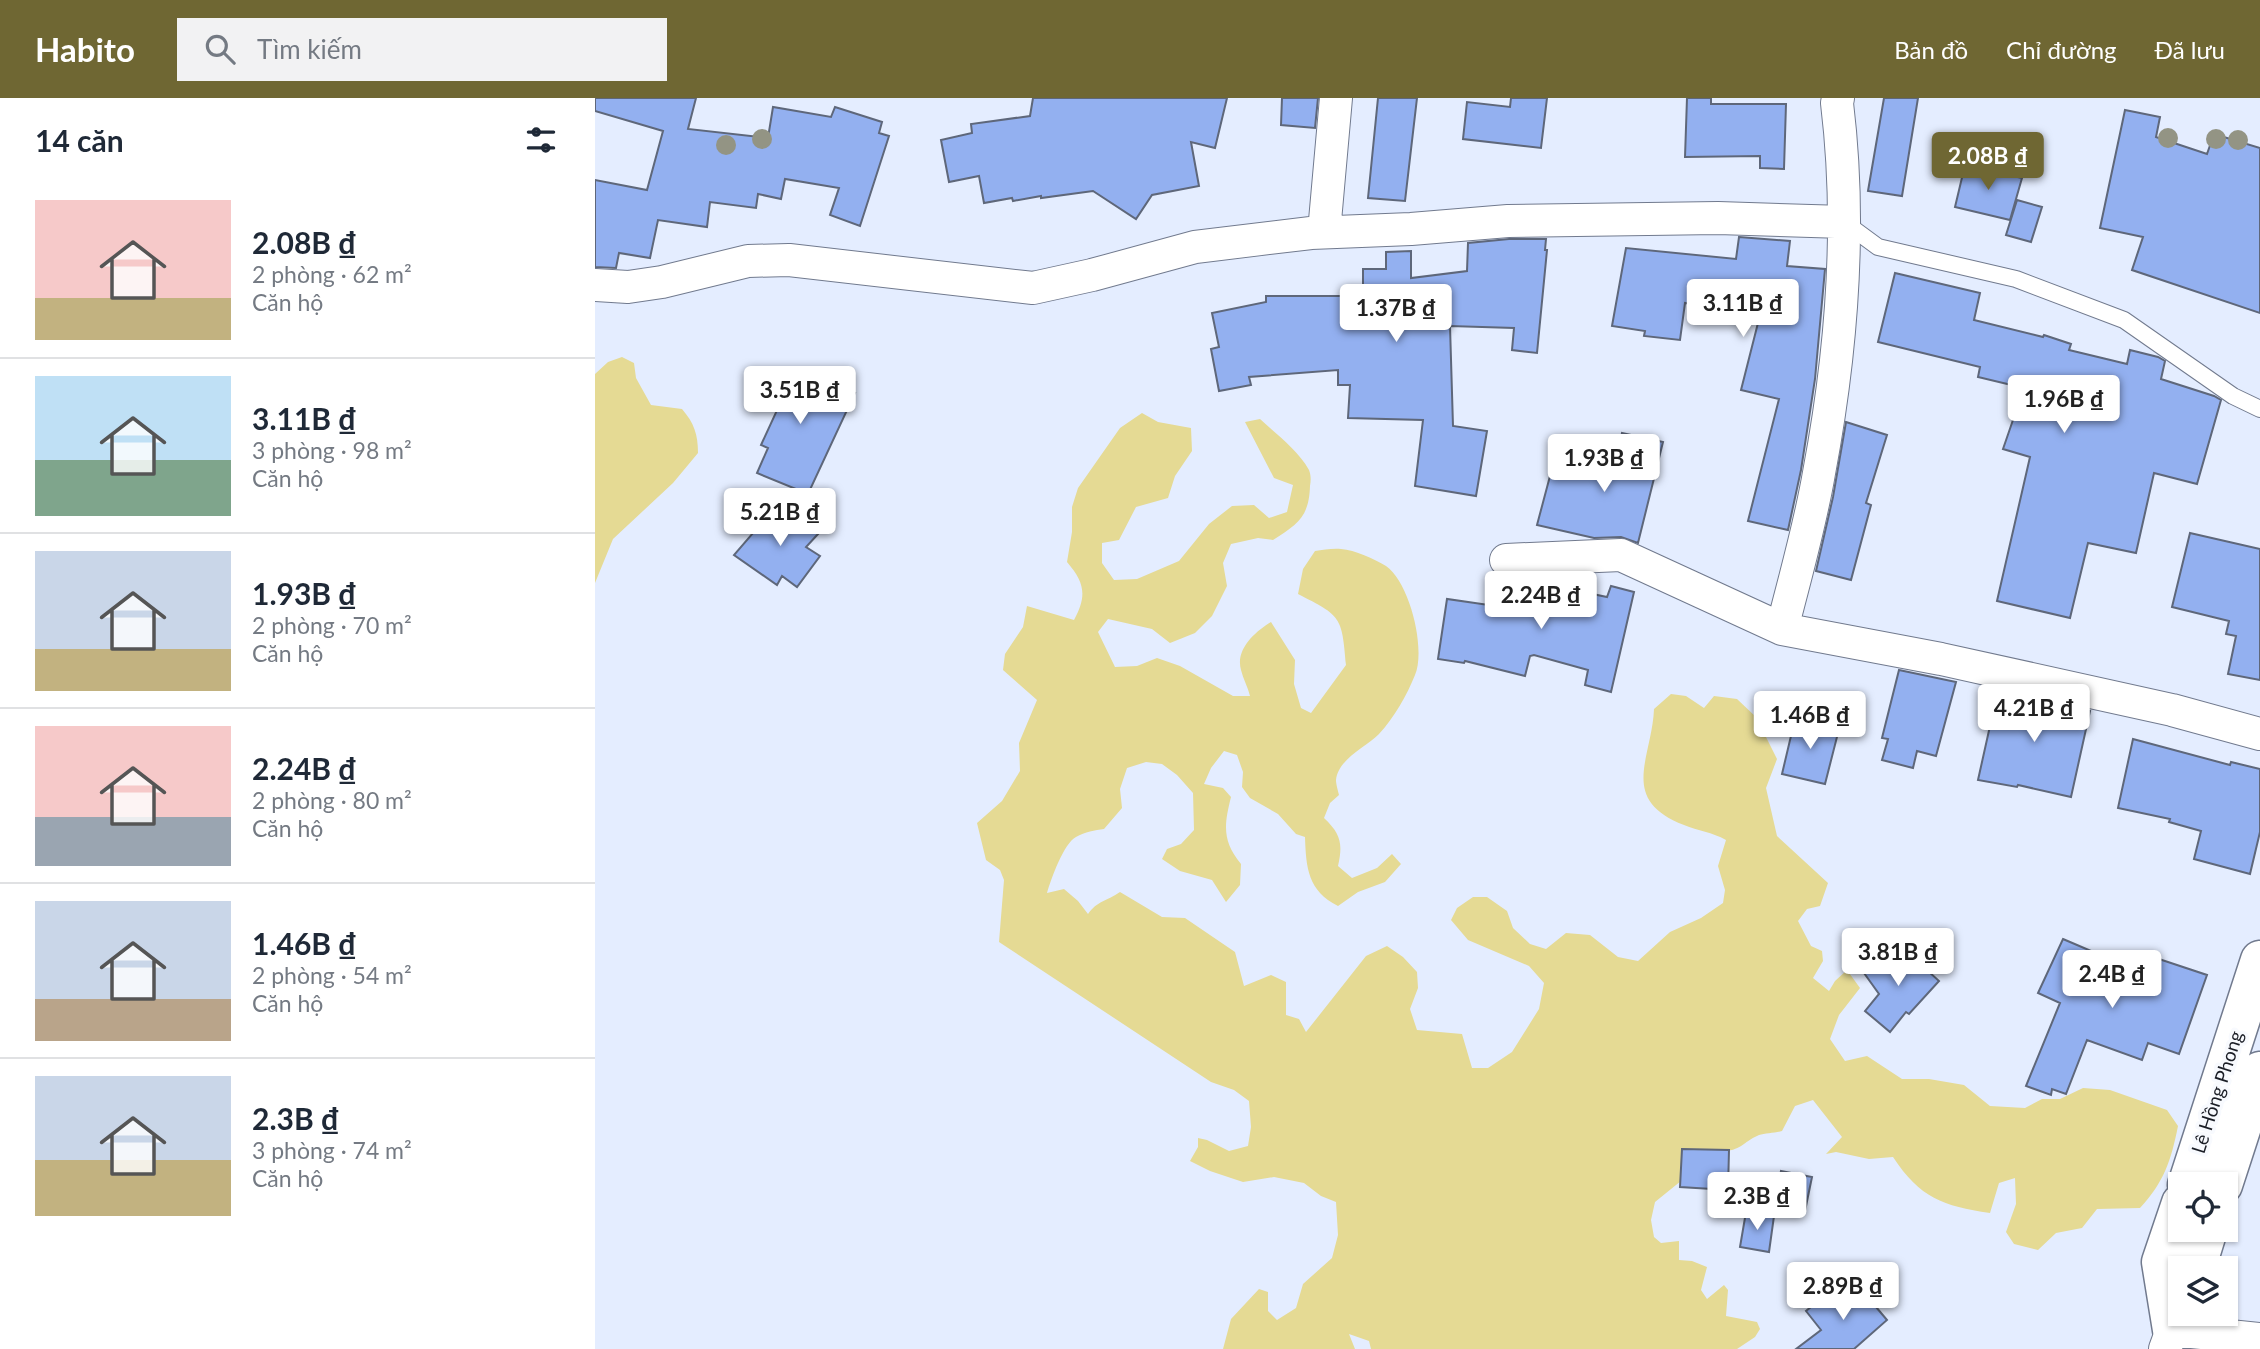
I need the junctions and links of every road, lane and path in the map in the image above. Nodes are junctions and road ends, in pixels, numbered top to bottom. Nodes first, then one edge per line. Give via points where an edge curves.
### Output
1 (1336, 98) edge
2 (1838, 98) edge
3 (1844, 222) junction
4 (1324, 232) junction
5 (595, 285) edge
6 (2260, 409) edge
7 (1506, 560) dead end
8 (1782, 629) junction
9 (2260, 734) edge
10 (2260, 960) edge
11 (2260, 1072) edge
12 (2191, 1172) edge
13 (2227, 1172) edge
14 (2168, 1241) edge
15 (2173, 1329) edge
16 (2260, 1339) edge

1 - 4 street
2 - 3 street
3 - 4 street via 1718,218 1508,221
3 - 6 lane via 1878,247 2016,279 2124,320
3 - 8 street via 1839,348 1819,475
4 - 5 street via 1195,247 1033,288 789,260 748,261 628,287
7 - 8 street via 1621,555
8 - 9 street via 1941,659
10 - 12 street, Lê Hồng Phong
11 - 13 street, Lê Hồng Phong
14 - 15 street via 2161,1262
15 - 16 street

